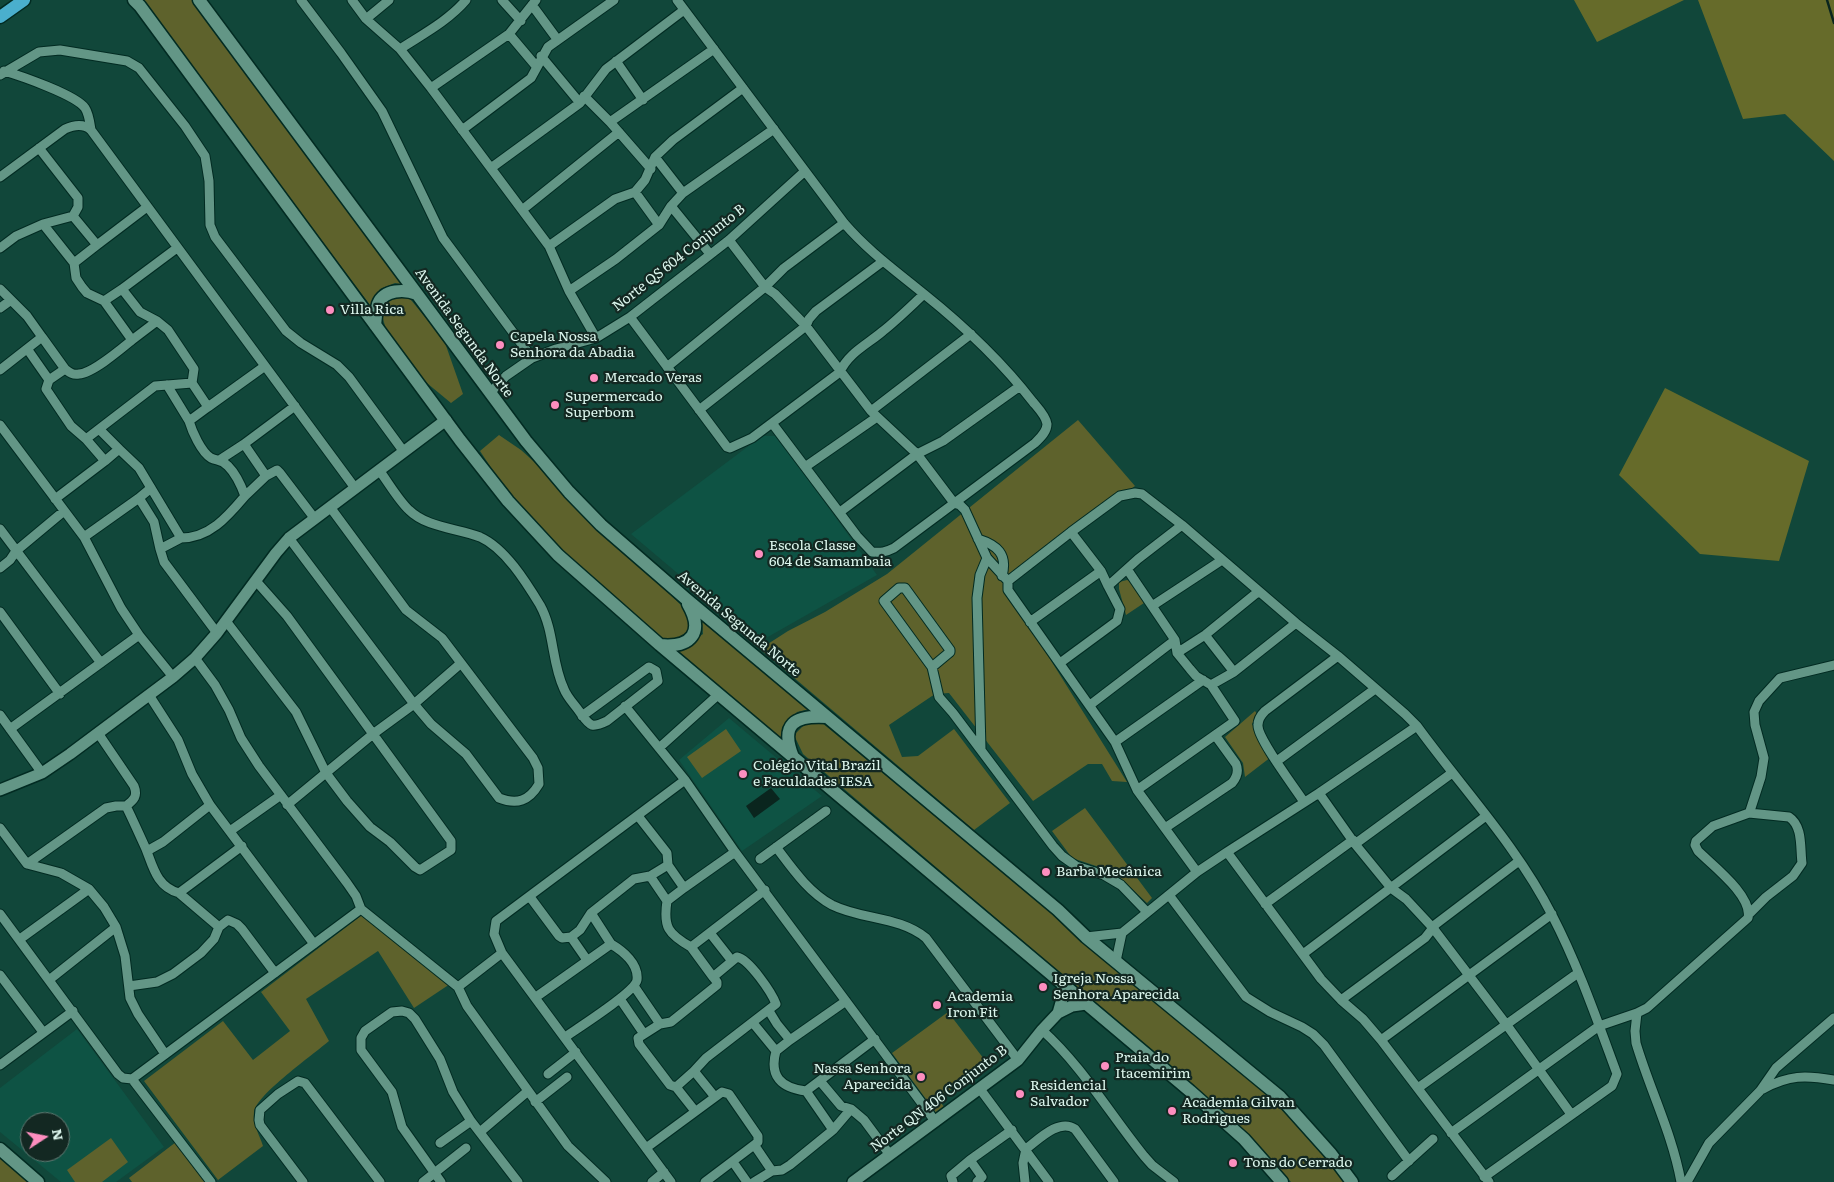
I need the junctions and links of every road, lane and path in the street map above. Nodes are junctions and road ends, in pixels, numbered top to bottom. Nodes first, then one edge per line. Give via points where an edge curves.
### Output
1 (24, 0) edge
2 (134, 0) edge
3 (200, 0) edge
4 (301, 0) edge
5 (352, 0) edge
6 (389, 0) edge
7 (466, 0) edge
8 (502, 0) edge
9 (614, 0) edge
10 (677, 0) edge
11 (534, 3) edge
12 (684, 10) junction
13 (0, 17) edge
14 (366, 19) junction
15 (521, 21) junction
16 (509, 34) junction
17 (558, 39) junction
18 (400, 49) junction
19 (714, 49) junction
20 (541, 56) junction
21 (616, 62) junction
22 (536, 66) junction
23 (2, 73) edge
24 (432, 88) junction
25 (743, 88) junction
26 (582, 99) junction
27 (643, 100) junction
28 (610, 122) junction
29 (774, 129) junction
30 (91, 130) junction
31 (462, 130) junction
32 (619, 132) junction
33 (39, 148) junction
34 (655, 157) junction
35 (491, 168) junction
36 (651, 168) junction
37 (804, 171) junction
38 (0, 177) edge
39 (635, 192) junction
40 (683, 193) junction
41 (671, 206) junction
42 (147, 207) junction
43 (522, 210) junction
44 (73, 216) junction
45 (43, 224) junction
46 (844, 224) junction
47 (659, 225) junction
48 (729, 240) junction
49 (97, 245) junction
50 (549, 246) junction
51 (0, 248) edge
52 (177, 248) junction
53 (710, 254) junction
54 (882, 262) junction
55 (74, 263) junction
56 (765, 287) junction
57 (0, 289) edge
58 (122, 289) junction
59 (569, 291) junction
60 (417, 294) junction
61 (924, 294) junction
62 (11, 300) junction
63 (104, 301) junction
64 (0, 308) edge
65 (630, 317) junction
66 (157, 321) junction
67 (375, 325) junction
68 (806, 326) junction
69 (971, 334) junction
70 (42, 337) junction
71 (596, 338) junction
72 (132, 340) junction
73 (28, 350) junction
74 (532, 358) junction
75 (265, 366) junction
76 (667, 367) junction
77 (65, 369) junction
78 (0, 370) edge
79 (840, 372) junction
80 (49, 380) junction
81 (192, 383) junction
82 (167, 385) junction
83 (1020, 386) junction
84 (487, 388) junction
85 (295, 406) junction
86 (208, 408) junction
87 (699, 410) junction
88 (874, 414) junction
89 (446, 420) junction
90 (189, 421) junction
91 (772, 423) junction
92 (0, 425) edge
93 (99, 429) junction
94 (86, 439) junction
95 (244, 444) junction
96 (119, 449) junction
97 (404, 452) junction
98 (917, 454) junction
99 (221, 459) junction
100 (105, 461) junction
101 (805, 467) junction
102 (379, 470) junction
103 (266, 476) junction
104 (151, 488) junction
105 (355, 488) junction
106 (246, 496) junction
107 (140, 498) junction
108 (55, 499) junction
109 (954, 502) junction
110 (330, 507) junction
111 (64, 511) junction
112 (840, 512) junction
113 (315, 519) junction
114 (1182, 525) junction
115 (0, 529) edge
116 (1071, 532) junction
117 (84, 537) junction
118 (181, 538) junction
119 (289, 538) junction
120 (978, 539) junction
121 (160, 550) junction
122 (16, 551) junction
123 (987, 558) junction
124 (1222, 560) junction
125 (0, 568) edge
126 (1127, 569) junction
127 (1101, 571) junction
128 (1005, 578) junction
129 (256, 581) junction
130 (1108, 586) junction
131 (1259, 591) junction
132 (685, 598) junction
133 (1152, 606) junction
134 (0, 612) edge
135 (226, 621) junction
136 (1030, 622) junction
137 (1296, 623) junction
138 (217, 633) junction
139 (139, 635) junction
140 (1205, 635) junction
141 (1175, 640) junction
142 (660, 645) junction
143 (1178, 652) junction
144 (1338, 656) junction
145 (195, 658) junction
146 (101, 663) junction
147 (1060, 663) junction
148 (460, 664) junction
149 (1834, 665) edge
150 (932, 666) junction
151 (1234, 672) junction
152 (173, 676) junction
153 (1203, 680) junction
154 (1211, 685) junction
155 (1375, 689) junction
156 (60, 694) junction
157 (149, 694) junction
158 (719, 694) junction
159 (414, 704) junction
160 (1090, 705) junction
161 (625, 706) junction
162 (0, 715) edge
163 (582, 716) junction
164 (827, 717) junction
165 (1417, 726) junction
166 (10, 729) junction
167 (98, 733) junction
168 (373, 734) junction
169 (1215, 735) junction
170 (1115, 742) junction
171 (660, 748) junction
172 (981, 749) junction
173 (794, 758) junction
174 (1277, 761) junction
175 (42, 773) junction
176 (1452, 773) junction
177 (326, 774) junction
178 (685, 780) junction
179 (0, 790) edge
180 (1137, 790) junction
181 (1319, 793) junction
182 (281, 795) junction
183 (1304, 802) junction
184 (210, 805) junction
185 (287, 805) junction
186 (126, 806) junction
187 (826, 811) dead end
188 (1748, 813) junction
189 (638, 816) junction
190 (1486, 816) junction
191 (0, 828) edge
192 (1165, 828) junction
193 (230, 831) junction
194 (1354, 842) junction
195 (242, 846) junction
196 (776, 847) junction
197 (147, 851) junction
198 (735, 852) junction
199 (1227, 852) junction
200 (760, 859) dead end
201 (1519, 861) junction
202 (27, 864) junction
203 (668, 865) junction
204 (1196, 872) junction
205 (650, 876) junction
206 (684, 888) junction
207 (1391, 888) junction
208 (89, 889) junction
209 (764, 890) junction
210 (179, 893) junction
211 (1169, 895) junction
212 (530, 897) junction
213 (667, 901) junction
214 (1265, 904) junction
215 (361, 910) junction
216 (1147, 912) junction
217 (590, 913) junction
218 (0, 914) edge
219 (1552, 914) junction
220 (1749, 914) junction
221 (116, 927) junction
222 (218, 927) junction
223 (1433, 928) junction
224 (710, 933) junction
225 (1122, 933) junction
226 (572, 937) junction
227 (1086, 937) junction
228 (20, 939) junction
229 (314, 944) junction
230 (611, 944) junction
231 (691, 947) junction
232 (502, 953) junction
233 (1303, 954) junction
234 (587, 960) junction
235 (732, 961) junction
236 (1116, 961) junction
237 (275, 973) junction
238 (1578, 973) junction
239 (0, 975) edge
240 (1469, 975) junction
241 (714, 977) junction
242 (49, 980) junction
243 (1064, 984) junction
244 (129, 986) junction
245 (634, 986) junction
246 (458, 987) junction
247 (536, 997) junction
248 (620, 998) junction
249 (1341, 1000) junction
250 (846, 1001) junction
251 (1086, 1004) junction
252 (769, 1010) junction
253 (73, 1011) junction
254 (1058, 1013) junction
255 (1638, 1013) junction
256 (1834, 1018) edge
257 (753, 1023) junction
258 (660, 1024) junction
259 (1506, 1024) junction
260 (1599, 1026) junction
261 (1042, 1030) junction
262 (43, 1032) junction
263 (644, 1034) junction
264 (565, 1037) junction
265 (875, 1039) junction
266 (790, 1040) junction
267 (1381, 1040) junction
268 (776, 1051) junction
269 (576, 1052) junction
270 (165, 1054) junction
271 (1018, 1060) junction
272 (0, 1065) edge
273 (1539, 1070) junction
274 (694, 1071) junction
275 (548, 1074) dead end
276 (567, 1077) dead end
277 (132, 1079) junction
278 (1834, 1080) edge
279 (820, 1081) junction
280 (676, 1087) junction
281 (1418, 1088) junction
282 (980, 1089) junction
283 (528, 1091) junction
284 (806, 1091) junction
285 (1760, 1091) junction
286 (715, 1097) junction
287 (535, 1102) junction
288 (851, 1109) junction
289 (696, 1111) junction
290 (1571, 1114) junction
291 (471, 1121) junction
292 (935, 1121) junction
293 (833, 1130) junction
294 (1012, 1130) junction
295 (480, 1132) junction
296 (1451, 1133) junction
297 (1433, 1140) dead end
298 (440, 1144) dead end
299 (755, 1146) junction
300 (466, 1148) dead end
301 (646, 1148) junction
302 (0, 1149) edge
303 (1026, 1149) junction
304 (890, 1155) junction
305 (970, 1160) junction
306 (1409, 1161) junction
307 (733, 1162) junction
308 (772, 1171) junction
309 (664, 1172) junction
310 (435, 1174) junction
311 (1392, 1176) dead end
312 (1487, 1179) edge
313 (38, 1182) edge
314 (211, 1182) edge
315 (303, 1182) edge
316 (380, 1182) edge
317 (423, 1182) edge
318 (441, 1182) edge
319 (518, 1182) edge
320 (606, 1182) edge
321 (652, 1182) edge
322 (671, 1182) edge
323 (705, 1182) edge
324 (747, 1182) edge
325 (754, 1182) edge
326 (853, 1182) edge
327 (953, 1182) edge
328 (977, 1182) edge
329 (1025, 1182) edge
330 (1049, 1182) edge
331 (1114, 1182) edge
332 (1174, 1182) edge
333 (1282, 1182) edge
334 (1352, 1182) edge
335 (1681, 1182) edge
336 (1687, 1182) edge

1 - 13 main road
2 - 67 main road
3 - 60 main road, Avenida Segunda Norte
4 - 74 street via 382,111 443,238
5 - 14 street
6 - 14 street
7 - 18 street via 442,22
8 - 15 street
9 - 17 street
10 - 12 street
11 - 15 street
11 - 17 street
12 - 19 street
12 - 21 street
14 - 18 street
15 - 16 street
16 - 22 street
16 - 24 street
17 - 20 street
18 - 24 street
19 - 25 street
19 - 27 street
20 - 22 street
20 - 26 street
21 - 26 street via 606,69
21 - 27 street
22 - 31 street via 530,78
23 - 30 street via 35,81 78,102 85,108
23 - 97 street via 39,52 60,50 127,61 139,68 186,126 205,156 210,225 215,237 286,331 337,365 349,377
24 - 31 street
25 - 29 street
25 - 34 street
26 - 28 street
26 - 35 street
27 - 28 street
28 - 32 street
29 - 37 street
29 - 40 street
30 - 33 street via 74,125
30 - 42 street
31 - 35 street
32 - 36 street
32 - 43 street
33 - 38 street
33 - 44 street via 78,198
34 - 36 street
34 - 40 street
35 - 43 street
36 - 39 street
37 - 46 street
37 - 48 street, Norte QS 604 Conjunto B
39 - 47 street
39 - 50 street via 615,199
40 - 41 street
41 - 47 street
41 - 53 street
42 - 49 street
42 - 52 street
43 - 50 street
44 - 45 street
44 - 49 street
45 - 51 street via 16,236
45 - 55 street
46 - 54 street
46 - 56 street via 784,268
47 - 59 street
48 - 53 street, Norte QS 604 Conjunto B
48 - 56 street
49 - 55 street
50 - 59 street
52 - 58 street
52 - 75 street
53 - 65 street, Norte QS 604 Conjunto B
54 - 61 street
54 - 68 street via 816,312
55 - 63 street via 76,278 82,287
56 - 68 street
56 - 76 street
57 - 62 street
58 - 63 street
58 - 66 street via 140,312
59 - 71 street
60 - 67 main road via 402,290 384,296 378,303
60 - 84 main road, Avenida Segunda Norte
61 - 69 street
61 - 79 street via 883,332 854,353
62 - 64 street
62 - 70 street
63 - 72 street
65 - 71 street, Norte QS 604 Conjunto B
65 - 76 street
66 - 72 street
66 - 81 street via 168,330 194,369
67 - 89 main road
68 - 79 street
68 - 87 street
69 - 83 street
69 - 88 street
70 - 73 street
70 - 77 street
71 - 74 street, Norte QS 604 Conjunto B
72 - 77 street via 84,373 71,374
73 - 78 street
73 - 80 street
74 - 84 street, Norte QS 604 Conjunto B
75 - 85 street
75 - 86 street
76 - 87 street
77 - 80 street
79 - 88 street
79 - 91 street
80 - 94 street via 46,389 55,404 76,432
81 - 82 street
81 - 86 street
82 - 90 street
82 - 93 street via 155,386
83 - 98 street via 944,441
83 - 109 street via 1046,419 1045,433
84 - 132 main road, Avenida Segunda Norte via 569,492 601,525
85 - 95 street
85 - 105 street
86 - 90 street
87 - 91 street via 730,448 752,438
88 - 98 street
88 - 101 street
89 - 97 street
89 - 142 main road via 527,523 558,555
90 - 99 street via 203,449 211,458
91 - 101 street
92 - 108 street
93 - 94 street
93 - 96 street
94 - 100 street
95 - 99 street
95 - 103 street
96 - 100 street
96 - 104 street via 139,468
97 - 102 street
98 - 109 street
98 - 112 street
99 - 106 street via 235,474
100 - 108 street
101 - 112 street
102 - 105 street
102 - 163 street via 409,511 433,524 478,536 497,548 515,569 544,612 564,690
103 - 106 street
103 - 113 street via 276,470 280,473
104 - 107 street
104 - 118 street
105 - 110 street
106 - 118 street via 229,515 202,536
107 - 117 street
107 - 121 street via 154,522
108 - 111 street
109 - 112 street via 886,552 872,552 867,548
109 - 120 street via 965,510
110 - 113 street
110 - 148 street via 406,610 437,633
111 - 117 street
111 - 122 street
113 - 119 street
114 - 116 street via 1144,495 1135,493 1120,496
114 - 124 street
114 - 126 street
115 - 122 street
116 - 127 street
116 - 128 street
117 - 139 street via 112,593
118 - 121 street
119 - 129 street
119 - 159 street
120 - 123 street
120 - 128 street via 999,550 1005,566
121 - 138 street via 164,562
122 - 125 street
122 - 146 street
123 - 128 street
123 - 172 street via 977,598
124 - 131 street
124 - 133 street
126 - 130 street
126 - 133 street
127 - 130 street
127 - 136 street
128 - 136 street via 1008,590
129 - 135 street
129 - 168 street via 287,616
130 - 147 street via 1120,609 1117,621
131 - 137 street
131 - 140 street
132 - 142 main road via 696,621 692,636 680,645
132 - 164 main road, Avenida Segunda Norte
133 - 141 street
134 - 156 street
135 - 138 street
135 - 177 street via 296,712
136 - 147 street
137 - 144 street
137 - 151 street
138 - 145 street
139 - 146 street
139 - 152 street
140 - 143 street
140 - 151 street
141 - 143 street
141 - 160 street
142 - 158 main road
143 - 153 street via 1196,676
144 - 155 street
144 - 174 street via 1260,718 1258,730
145 - 152 street
145 - 182 street via 215,685 241,738
146 - 156 street
147 - 160 street
148 - 159 street
148 - 159 street via 533,758 538,768 539,784 529,796 521,802 499,798 466,754 431,724
149 - 188 street via 1780,678 1759,701 1755,719 1764,758
150 - 150 street via 884,601 899,588 905,588 950,650
150 - 172 street via 939,697
151 - 154 street
152 - 157 street
153 - 154 street
153 - 170 street
154 - 169 street via 1235,721
155 - 165 street
155 - 174 street
156 - 166 street
157 - 167 street
157 - 184 street via 178,740
158 - 171 street
158 - 173 main road
159 - 168 street
160 - 170 street
161 - 163 street via 597,725
161 - 163 street via 658,681 653,668 649,667
161 - 171 street
162 - 166 street
164 - 173 main road via 800,718 793,722 787,736
164 - 227 main road, Avenida Segunda Norte
165 - 176 street
165 - 181 street
166 - 175 street
167 - 175 street
167 - 186 street via 134,786 136,796
168 - 177 street
168 - 177 street via 452,841 451,850 420,870 415,867 390,842 370,828
169 - 180 street
169 - 192 street via 1236,764 1236,778
170 - 180 street
171 - 178 street
172 - 216 street via 1062,856 1076,866 1116,882
173 - 243 main road
174 - 183 street
175 - 179 street
176 - 190 street
176 - 194 street
177 - 185 street
178 - 189 street
178 - 198 street
180 - 192 street
181 - 183 street
181 - 194 street
182 - 185 street
182 - 193 street
183 - 199 street
184 - 193 street
184 - 197 street
185 - 215 street via 347,883
186 - 197 street
186 - 202 street via 106,808
187 - 196 street
188 - 220 street via 1713,826 1699,836 1695,845 1738,890
188 - 220 street via 1794,820 1798,825 1802,863 1793,876
189 - 203 street via 667,853
189 - 212 street
190 - 201 street
190 - 207 street
191 - 202 street
192 - 204 street
193 - 195 street
194 - 207 street
194 - 214 street
195 - 210 street
195 - 229 street
196 - 200 street
196 - 271 street via 820,898 834,906 898,923 926,938
197 - 210 street via 155,875 172,891
198 - 206 street
198 - 209 street
199 - 204 street
199 - 214 street
201 - 219 street
201 - 223 street
202 - 208 street via 61,873
203 - 205 street
203 - 206 street
204 - 211 street
205 - 213 street
205 - 217 street via 634,880
206 - 213 street
207 - 223 street via 1411,903
207 - 233 street
208 - 221 street
208 - 228 street
209 - 224 street
209 - 250 street
210 - 222 street
211 - 216 street
211 - 306 street via 1246,997 1302,1027 1324,1045
212 - 226 street via 558,936
212 - 232 street via 496,921 494,934
213 - 231 street via 665,916 668,928
214 - 233 street
215 - 229 street
215 - 246 street
216 - 225 street
217 - 226 street
217 - 230 street
218 - 228 street
219 - 238 street
219 - 240 street
220 - 255 street
221 - 242 street
221 - 244 street via 125,956
222 - 237 street via 228,920 237,924
222 - 244 street via 214,939 201,953 172,974 157,982
223 - 240 street
223 - 249 street via 1425,938
224 - 231 street
224 - 235 street
225 - 227 street
225 - 236 street
226 - 234 street
227 - 236 main road, Avenida Segunda Norte
228 - 242 street
229 - 237 street
230 - 234 street
230 - 245 street via 632,962 637,979
231 - 241 street
232 - 246 street
232 - 247 street
233 - 249 street
234 - 247 street
235 - 241 street
235 - 252 street via 742,958 760,978 776,1002
236 - 334 main road, Avenida Segunda Norte via 1280,1097
237 - 270 street
238 - 259 street
238 - 260 street
239 - 262 street
240 - 259 street
240 - 267 street
241 - 258 street via 716,985 671,1022
242 - 253 street
243 - 251 main road
243 - 254 street
244 - 270 street via 130,998 138,1014
245 - 248 street
245 - 258 street
246 - 283 street via 467,1006
247 - 264 street
248 - 263 street
248 - 264 street
249 - 267 street
250 - 265 street
250 - 266 street
251 - 254 street, Norte QN 406 Conjunto B
251 - 333 main road via 1236,1132
252 - 257 street
252 - 266 street
253 - 262 street
253 - 277 street via 118,1074
254 - 261 street, Norte QN 406 Conjunto B
255 - 260 street
255 - 335 street via 1634,1031 1636,1043 1667,1128
256 - 285 street via 1776,1068
257 - 268 street
257 - 274 street via 706,1058
258 - 263 street
259 - 273 street
259 - 281 street
260 - 273 street
260 - 290 street via 1617,1074 1612,1086
261 - 271 street, Norte QN 406 Conjunto B
261 - 332 street via 1079,1069 1144,1156
262 - 272 street
263 - 280 street via 638,1038 638,1044 670,1084
264 - 269 street
265 - 279 street
265 - 292 street
266 - 268 street
267 - 281 street
268 - 284 street via 774,1072 786,1086
269 - 275 street
269 - 301 street
270 - 277 street
271 - 282 street, Norte QN 406 Conjunto B
273 - 290 street
273 - 296 street
274 - 280 street
274 - 286 street
276 - 287 street
277 - 314 street
278 - 285 street via 1792,1077
279 - 284 street
279 - 288 street via 841,1106
280 - 289 street
281 - 296 street
282 - 292 street, Norte QN 406 Conjunto B
282 - 294 street
283 - 287 street
283 - 295 street
284 - 293 street
285 - 336 street via 1709,1143
286 - 289 street
286 - 299 street via 722,1092 729,1094 758,1136
287 - 320 street via 568,1146
288 - 293 street
288 - 304 street via 864,1120
289 - 301 street
290 - 312 street
291 - 295 street
291 - 298 street
291 - 310 street via 453,1092 440,1059 409,1013 392,1012 365,1031 361,1050 392,1092 402,1127
292 - 304 street, Norte QN 406 Conjunto B
293 - 308 street via 790,1165
294 - 303 street
294 - 305 street
295 - 319 street
296 - 312 street
297 - 306 street
299 - 307 street
299 - 308 street
300 - 310 street
301 - 309 street
302 - 313 main road
303 - 329 street via 1023,1163
303 - 330 street
303 - 331 street via 1058,1126 1070,1126
304 - 326 street, Norte QN 406 Conjunto B
305 - 327 street via 951,1176
305 - 328 street via 982,1177
306 - 311 street
307 - 323 street
307 - 324 street
308 - 325 street
309 - 321 street
309 - 322 street
310 - 317 street
310 - 318 street
315 - 316 street via 259,1120 260,1110 298,1081 305,1083

